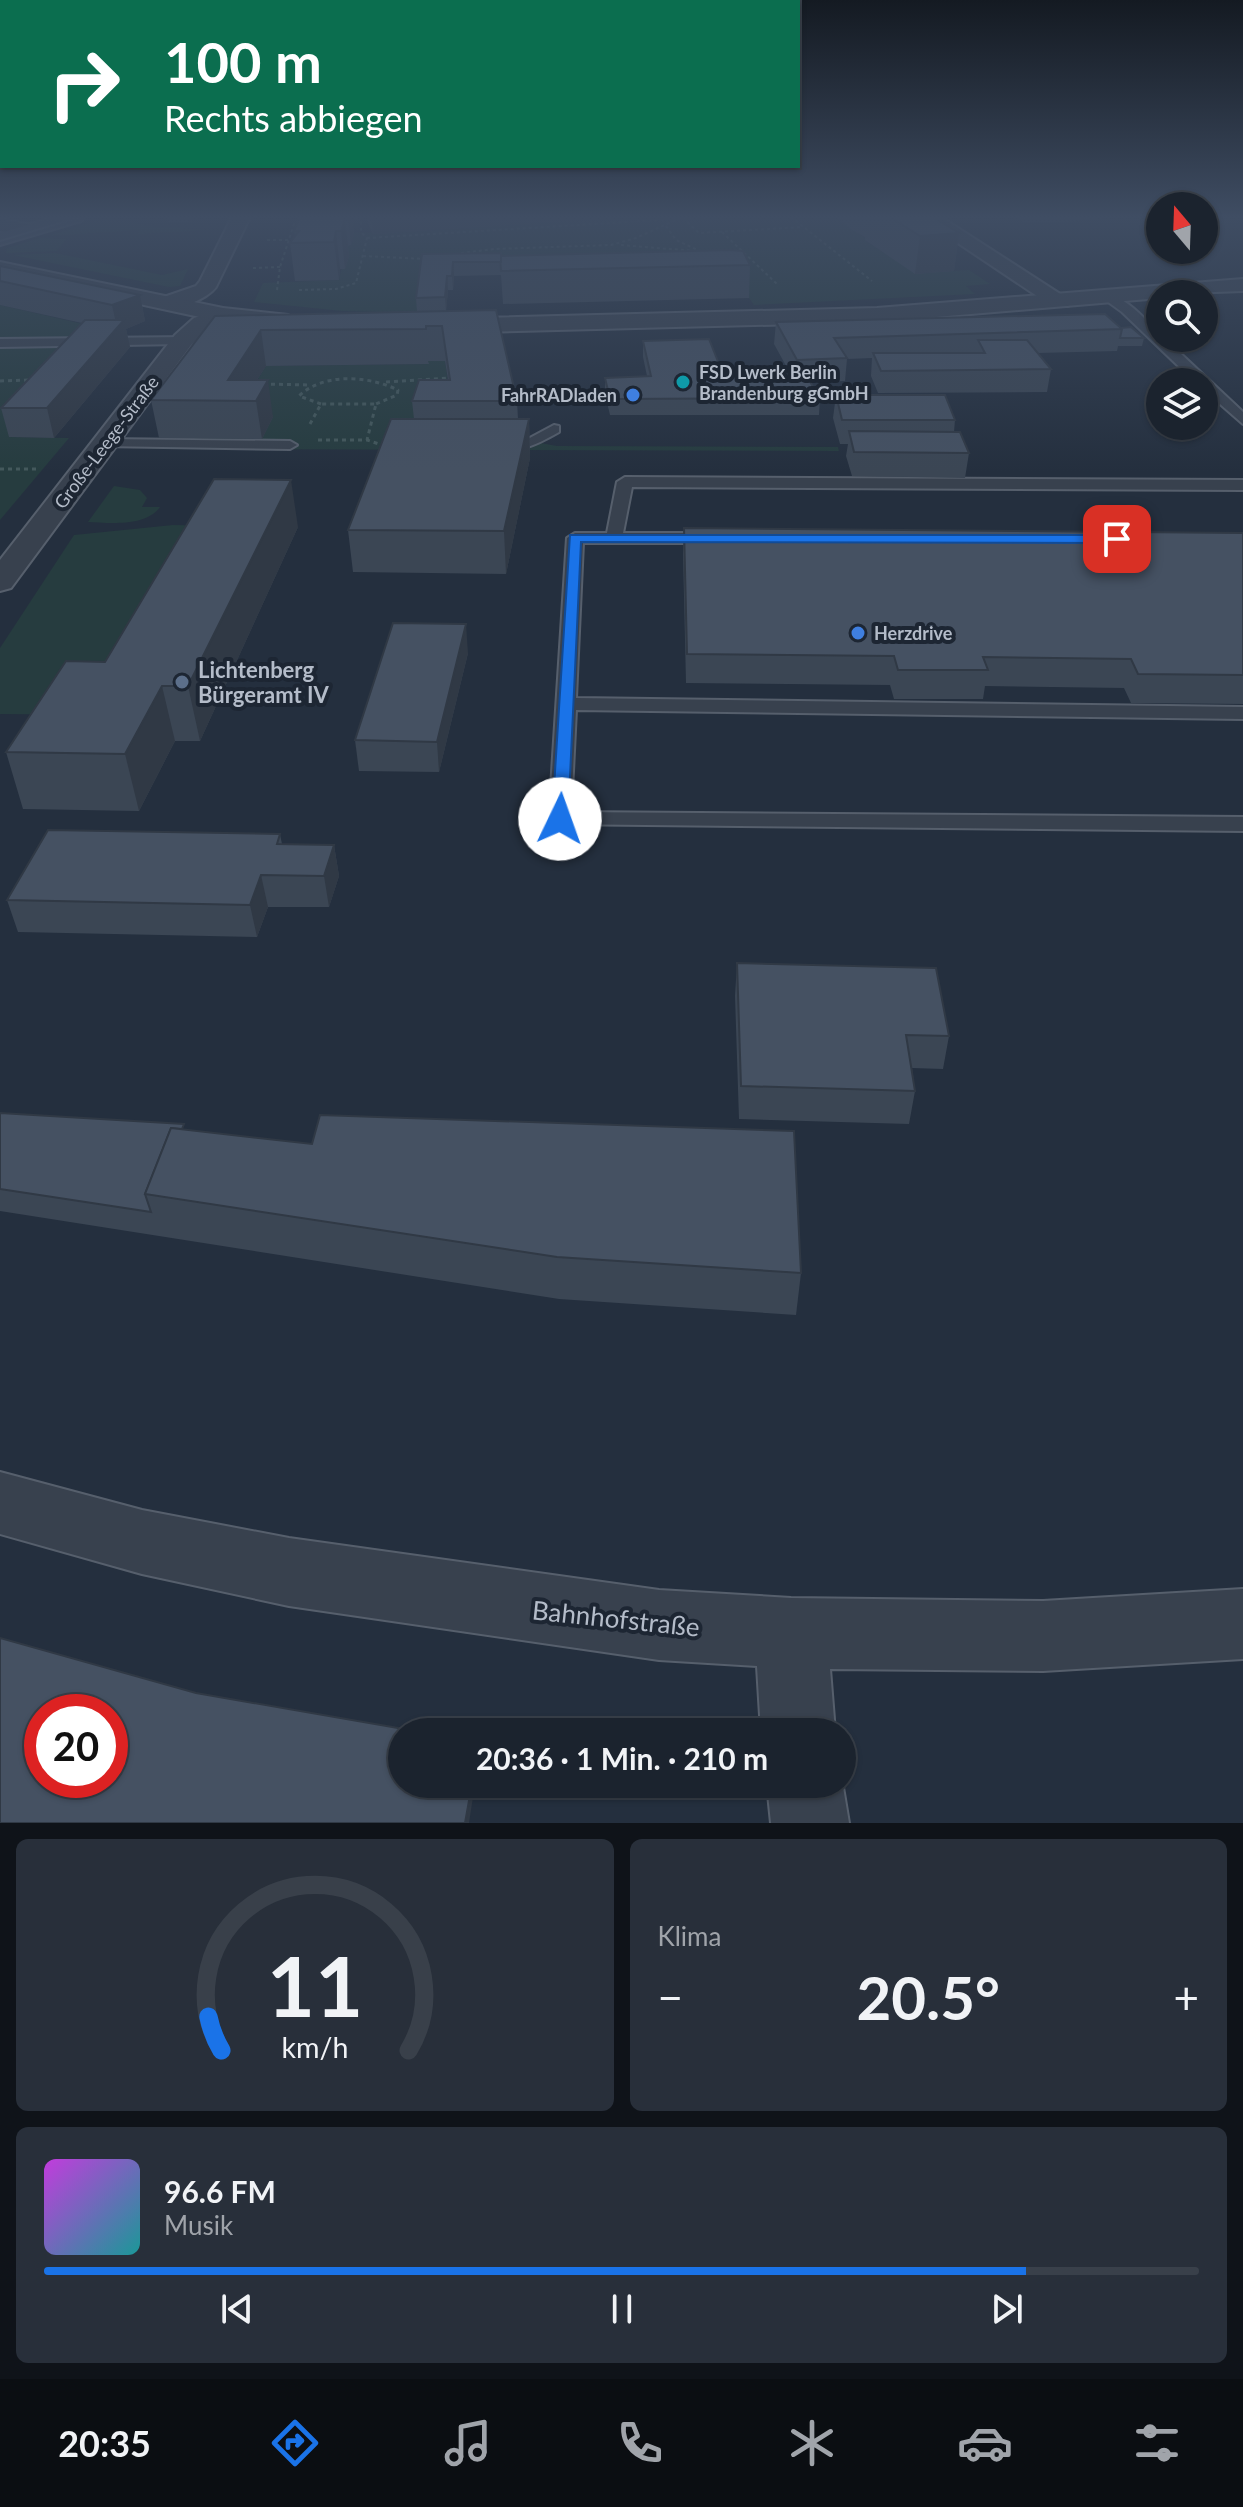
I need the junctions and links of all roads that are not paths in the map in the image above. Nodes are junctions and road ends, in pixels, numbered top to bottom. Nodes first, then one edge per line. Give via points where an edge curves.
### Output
1 (165, 302) edge
2 (1046, 302) edge
3 (1116, 302) edge
4 (169, 303) joint
5 (223, 315) junction
6 (313, 324) edge
7 (411, 326) edge
8 (183, 340) junction
9 (0, 343) edge
10 (1189, 368) edge
11 (1218, 396) edge
12 (1243, 420) edge
13 (554, 429) dead end
14 (296, 442) road end
15 (106, 443) junction
16 (485, 444) edge
17 (1243, 485) edge
18 (622, 495) junction
19 (1243, 499) edge
20 (614, 538) junction
21 (740, 538) edge
22 (0, 581) edge
23 (566, 704) junction
24 (1243, 713) edge
25 (1243, 824) edge
26 (0, 1503) edge
27 (1243, 1624) edge
28 (791, 1633) junction
29 (797, 1718) edge
30 (807, 1798) edge
31 (810, 1823) edge

1 - 4 street
2 - 7 street via 877,315
3 - 10 lane
4 - 5 street
5 - 6 street
5 - 8 street, Große-Leege-Straße via 202,323
8 - 9 lane
8 - 15 street, Große-Leege-Straße
11 - 12 lane
13 - 16 lane via 529,444
14 - 15 lane
15 - 22 street, Große-Leege-Straße
17 - 18 lane via 625,482
18 - 19 lane
18 - 20 lane
20 - 21 lane
20 - 23 lane via 575,538
23 - 24 lane
23 - 25 lane via 560,819
26 - 28 street, Bahnhofstraße via 142,1542 289,1572 659,1625
27 - 28 street, Bahnhofstraße via 1043,1636
28 - 29 street
30 - 31 street

